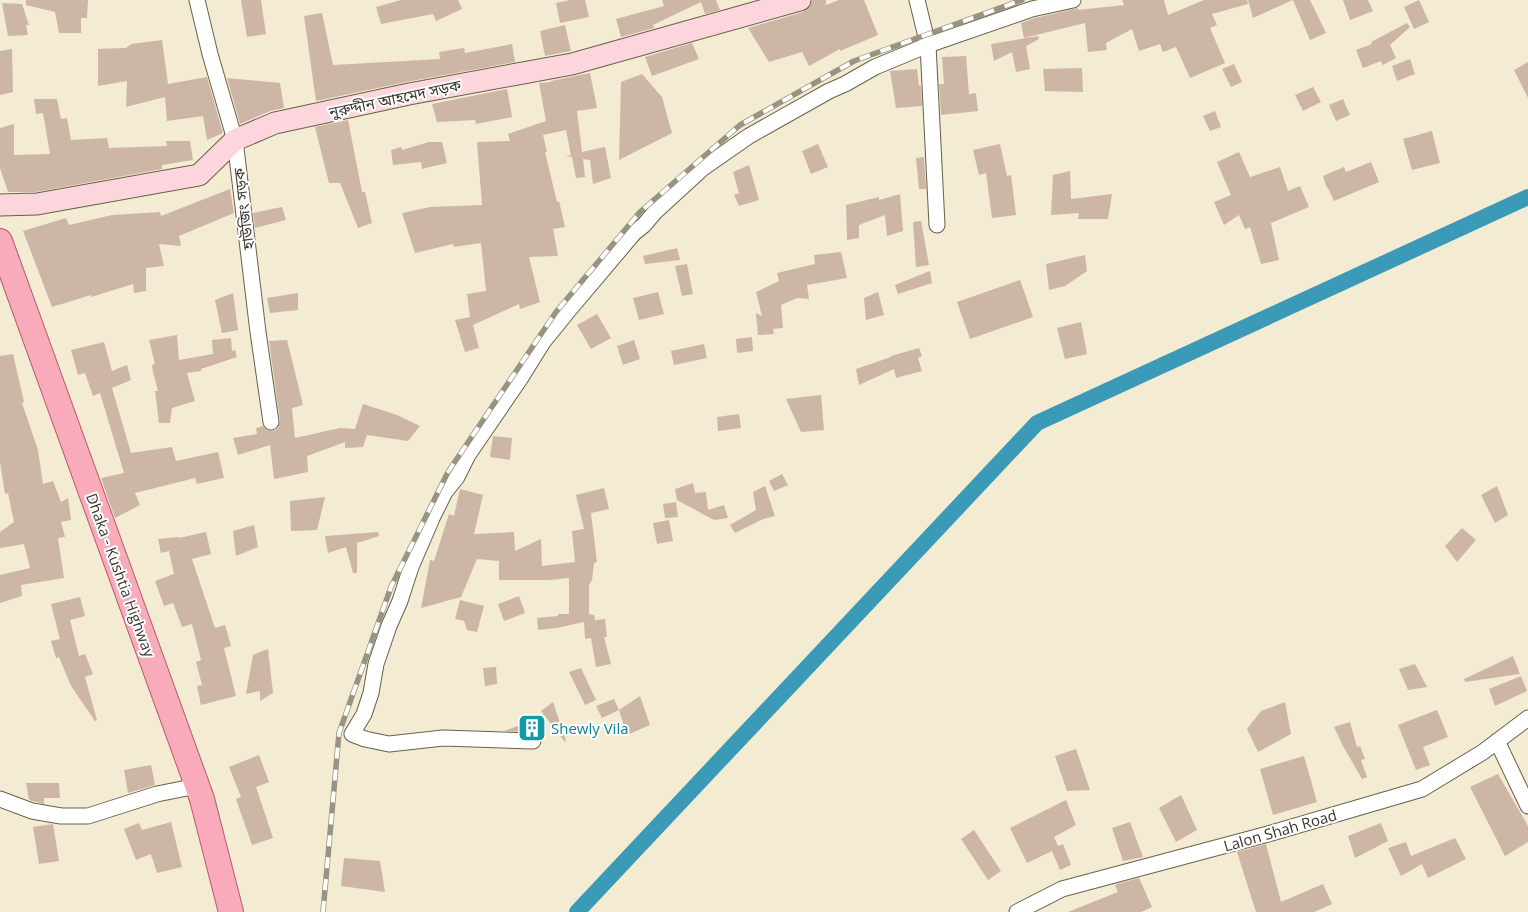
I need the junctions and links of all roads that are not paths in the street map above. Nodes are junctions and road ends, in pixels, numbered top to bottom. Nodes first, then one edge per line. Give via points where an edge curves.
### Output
1 (197, 0) edge
2 (800, 0) edge
3 (916, 0) edge
4 (1073, 0) edge
5 (928, 45) junction
6 (235, 140) junction
7 (0, 205) edge
8 (937, 225) dead end
9 (0, 241) edge
10 (271, 422) dead end
11 (1528, 718) edge
12 (533, 741) dead end
13 (1497, 741) junction
14 (197, 786) junction
15 (0, 799) edge
16 (1528, 806) edge
17 (231, 912) edge
18 (1017, 912) edge

1 - 6 street, হাউজিং সড়ক
2 - 6 main road, নুরুদ্দীন আহমেদ সড়ক via 572,64 275,123
3 - 5 street
4 - 5 street via 1032,9
5 - 8 street
5 - 12 street via 876,67 771,123 703,168 634,234 557,324 446,492 411,567 381,648 364,714 352,734 389,744 444,738
6 - 7 main road, নুরুদ্দীন আহমেদ সড়ক via 199,175 37,204
6 - 10 street, হাউজিং সড়ক
9 - 14 main road, Dhaka - Kushtia Highway
11 - 13 street, Lalon Shah Road
13 - 16 street
13 - 18 street, Lalon Shah Road via 1422,789 1268,834 1062,888
14 - 15 street via 157,794 88,816 42,813
14 - 17 main road, Dhaka - Kushtia Highway

